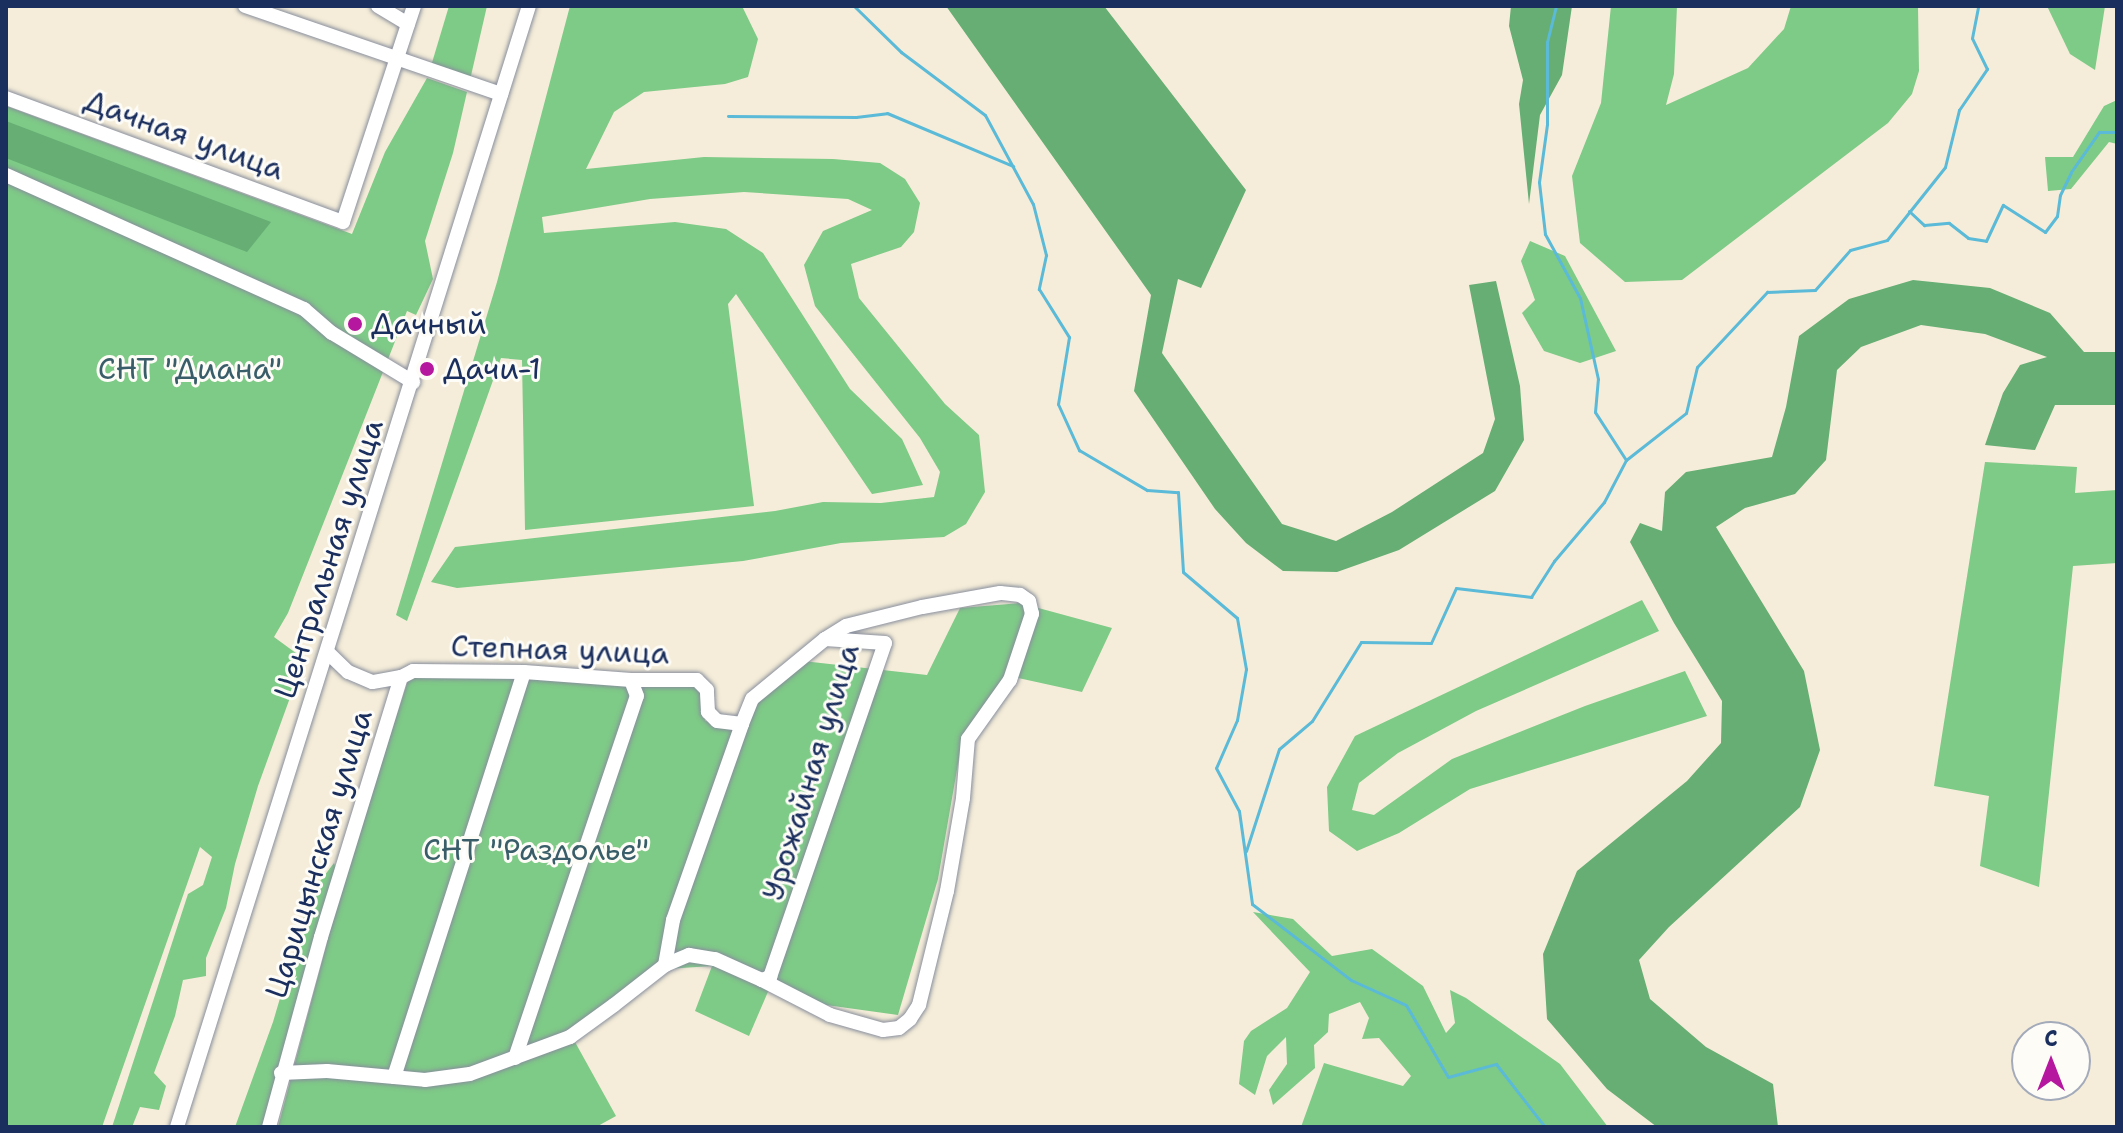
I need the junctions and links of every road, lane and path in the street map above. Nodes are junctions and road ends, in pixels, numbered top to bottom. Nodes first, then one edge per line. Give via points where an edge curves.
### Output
1 (245, 6) edge
2 (378, 6) edge
3 (414, 6) edge
4 (529, 6) edge
5 (408, 24) junction
6 (397, 61) junction
7 (501, 94) junction
8 (6, 98) edge
9 (6, 175) edge
10 (413, 382) junction
11 (825, 639) junction
12 (327, 652) junction
13 (524, 672) junction
14 (401, 677) junction
15 (631, 680) junction
16 (742, 724) junction
17 (665, 965) junction
18 (762, 980) junction
19 (515, 1058) junction
20 (281, 1073) junction
21 (394, 1077) junction
22 (177, 1127) edge
23 (269, 1127) edge

1 - 6 street
2 - 5 street
3 - 5 street
4 - 7 street, Центральная улица
5 - 6 street
6 - 7 street
6 - 8 street, Дачная улица via 343,222
7 - 10 street, Центральная улица
9 - 10 street via 304,309 332,333
10 - 12 street, Центральная улица
11 - 16 street, Урожайная улица via 752,699
11 - 18 street, Урожайная улица via 885,643 777,963 770,977
11 - 18 street via 846,626 1000,593 1020,595 1029,601 1032,614 1010,680 968,739 947,891 919,1005 910,1019 899,1028 883,1030 830,1015
12 - 14 street, Царицынская улица via 348,672 372,682
12 - 22 street, Центральная улица
13 - 14 street, Степная улица via 413,671
13 - 15 street, Степная улица
13 - 21 street
14 - 20 street, Царицынская улица
15 - 16 street, Степная улица via 697,680 707,690 708,712 717,721
15 - 19 street via 637,696
16 - 17 street via 673,920
17 - 18 street via 689,955 702,957
17 - 19 street via 570,1037
19 - 21 street via 470,1074 425,1080
20 - 21 street
20 - 23 street, Царицынская улица

